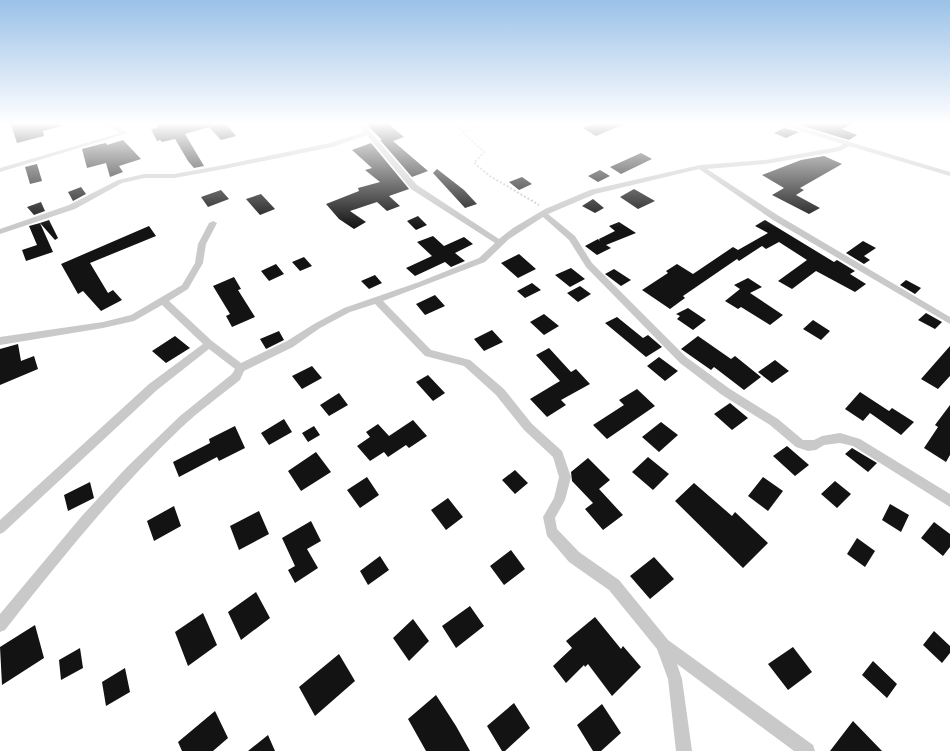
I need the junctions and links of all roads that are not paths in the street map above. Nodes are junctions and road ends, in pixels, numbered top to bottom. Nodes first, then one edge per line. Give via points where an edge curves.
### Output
1 (44, 157) edge
2 (273, 157) edge
3 (388, 157) edge
4 (793, 157) edge
5 (892, 157) edge
6 (700, 167) junction
7 (0, 170) edge
8 (950, 174) edge
9 (546, 213) junction
10 (213, 222) dead end
11 (0, 232) edge
12 (500, 243) junction
13 (377, 300) junction
14 (163, 301) junction
15 (950, 322) edge
16 (0, 341) edge
17 (209, 344) junction
18 (240, 368) junction
19 (950, 501) edge
20 (0, 528) edge
21 (0, 625) edge
22 (663, 645) junction
23 (684, 751) edge
24 (806, 751) edge

1 - 7 street
2 - 11 street via 174,176 144,176 120,181 72,207
3 - 12 street via 414,187
4 - 6 street
5 - 8 street
6 - 9 street via 594,192
6 - 15 street via 776,218
9 - 12 street
9 - 19 street via 572,238 590,265 682,360 726,392 774,422 800,444 816,445 840,438 856,442
10 - 14 street via 202,244 199,263 185,287
12 - 13 street via 482,260
13 - 18 street via 348,310 290,344
13 - 22 street via 428,353 466,363 500,392 528,427 558,454 565,477 550,517 551,532 574,557 614,585
14 - 16 street via 134,318
14 - 17 street
17 - 18 street
17 - 20 street via 153,387
18 - 21 street via 236,377 157,444
22 - 23 street via 675,679
22 - 24 street

